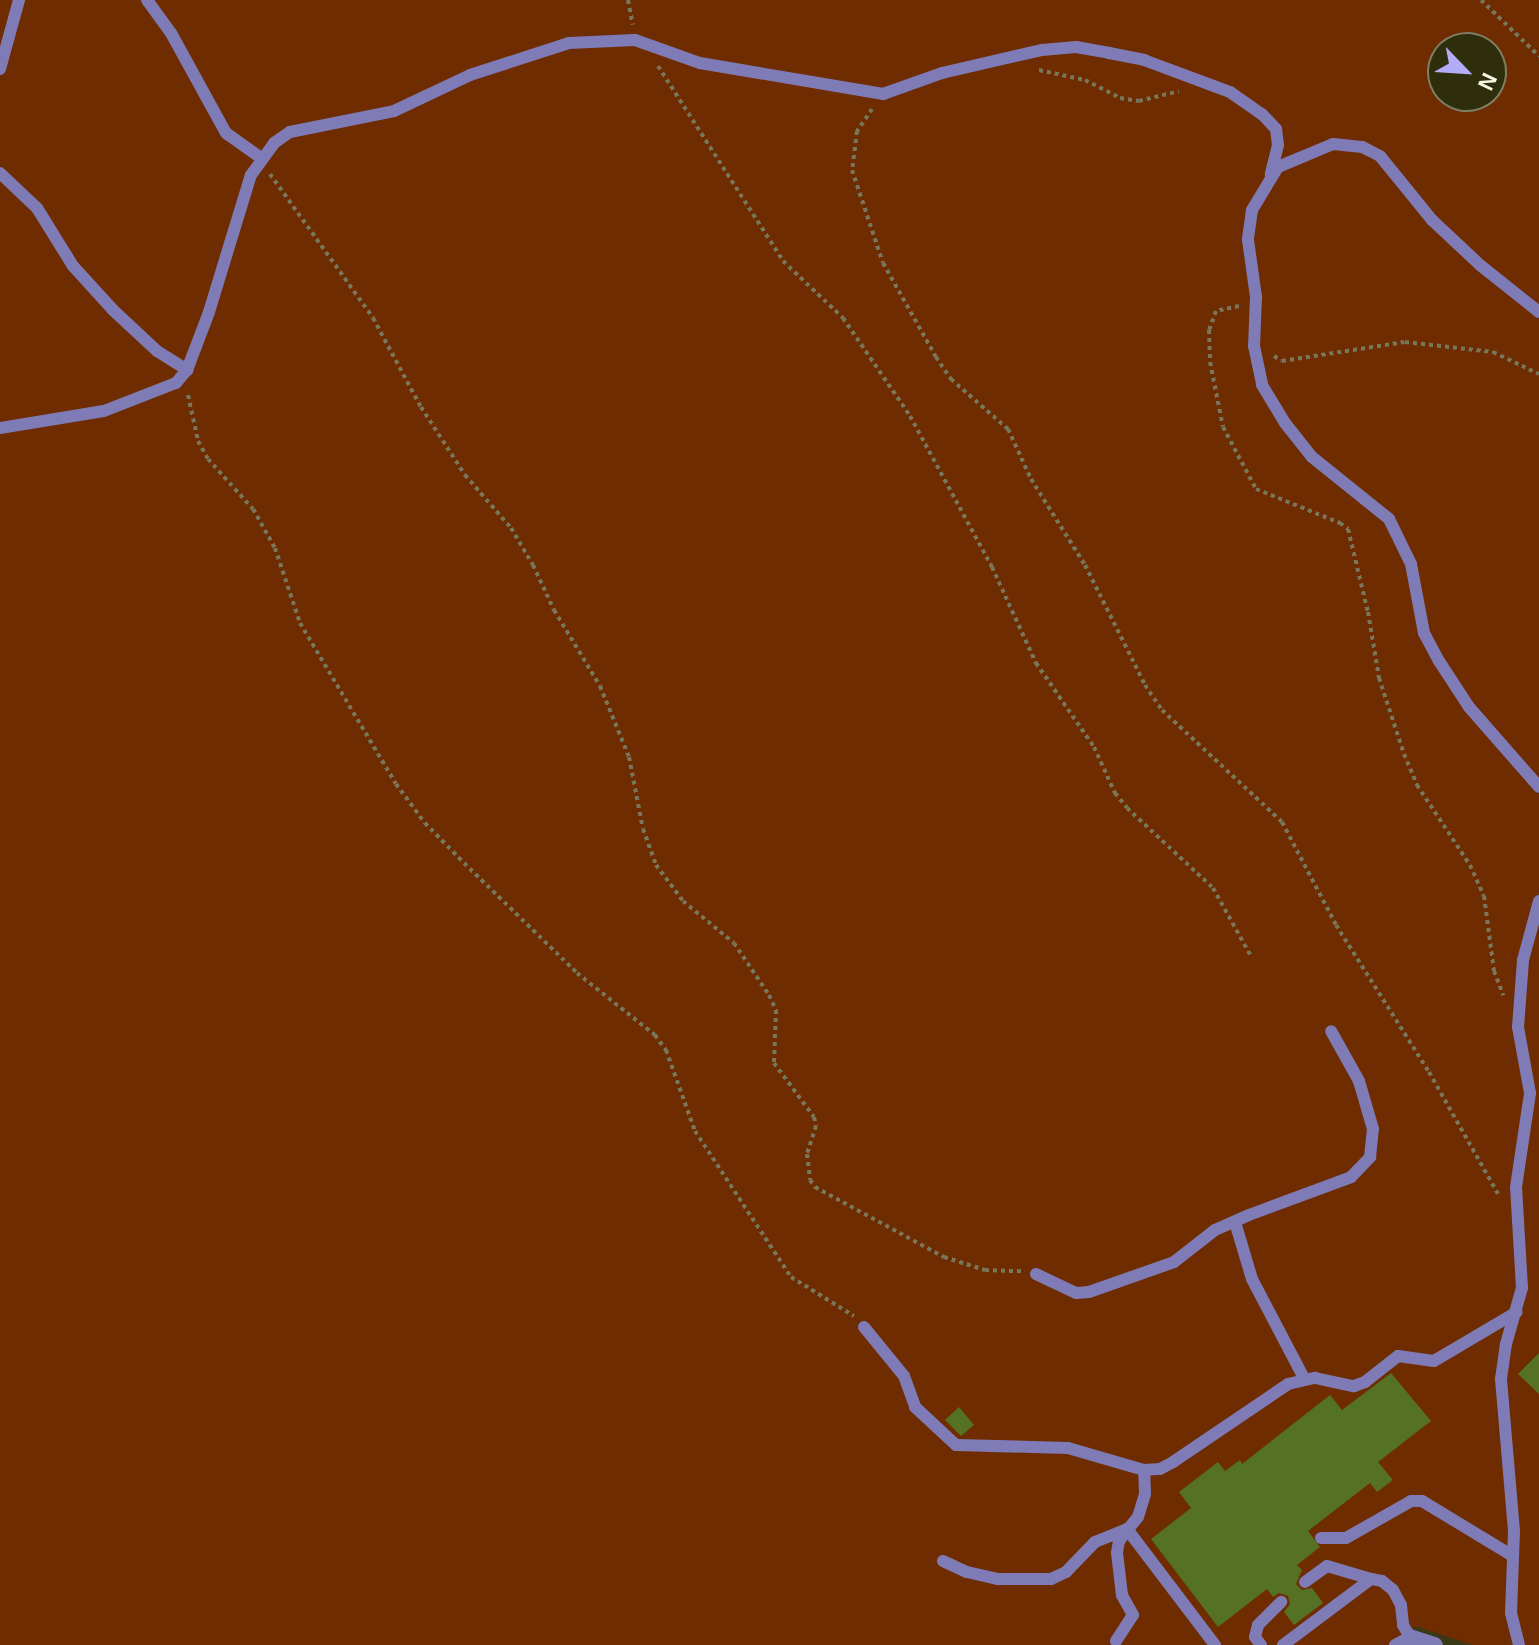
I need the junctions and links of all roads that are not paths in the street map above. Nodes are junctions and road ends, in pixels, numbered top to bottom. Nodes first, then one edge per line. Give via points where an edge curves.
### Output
1 (19, 0) edge
2 (147, 0) edge
3 (0, 69) edge
4 (261, 158) junction
5 (0, 173) edge
6 (1271, 174) junction
7 (1539, 312) edge
8 (187, 370) junction
9 (0, 428) edge
10 (1539, 787) edge
11 (1539, 901) edge
12 (1331, 1031) dead end
13 (1235, 1222) junction
14 (1036, 1274) road end
15 (1517, 1312) junction
16 (864, 1327) road end
17 (1304, 1378) junction
18 (1144, 1470) junction
19 (1127, 1529) junction
20 (1321, 1538) dead end
21 (1511, 1555) junction
22 (943, 1561) dead end
23 (1371, 1579) junction
24 (1305, 1582) dead end
25 (1281, 1602) dead end
26 (1116, 1641) dead end
27 (1402, 1641) edge
28 (1215, 1645) edge
29 (1261, 1645) edge
30 (1283, 1645) edge
31 (1435, 1645) edge
32 (1519, 1645) edge

1 - 3 lane
2 - 4 lane via 226,133
4 - 6 lane via 290,132 394,111 470,75 583,41 640,42 700,63 883,94 942,73 1076,47 1144,60 1230,92 1271,122 1278,145
4 - 8 lane via 241,201
5 - 8 lane via 37,208 73,266 113,310 157,351
6 - 7 lane via 1333,144 1362,147 1380,156 1432,220
6 - 10 lane via 1248,226 1256,297 1254,346 1262,385 1312,457 1389,519 1411,564 1424,633 1439,661 1469,707
8 - 9 lane via 176,383 104,411
11 - 15 lane via 1523,960 1518,1027 1530,1093 1516,1187 1522,1274
12 - 13 lane via 1359,1081 1373,1129 1370,1157 1351,1177 1330,1188
13 - 14 lane via 1215,1230 1174,1262 1089,1292 1076,1293
13 - 17 lane via 1252,1279
15 - 17 lane via 1434,1361 1398,1356 1354,1386
15 - 21 lane via 1501,1379 1514,1531
16 - 18 lane via 904,1376 915,1407 956,1445 1068,1448
17 - 18 lane via 1229,1421 1173,1462
18 - 19 lane via 1145,1494 1138,1517
19 - 22 lane via 1095,1542 1066,1572 1051,1579 998,1579
19 - 26 lane via 1117,1553 1122,1595 1133,1615
19 - 28 lane
20 - 21 lane via 1346,1538 1411,1501 1422,1501
21 - 32 lane via 1511,1613
23 - 24 lane via 1327,1566
23 - 27 lane via 1393,1590
23 - 30 lane
25 - 29 lane via 1258,1625 1255,1637
27 - 31 street

